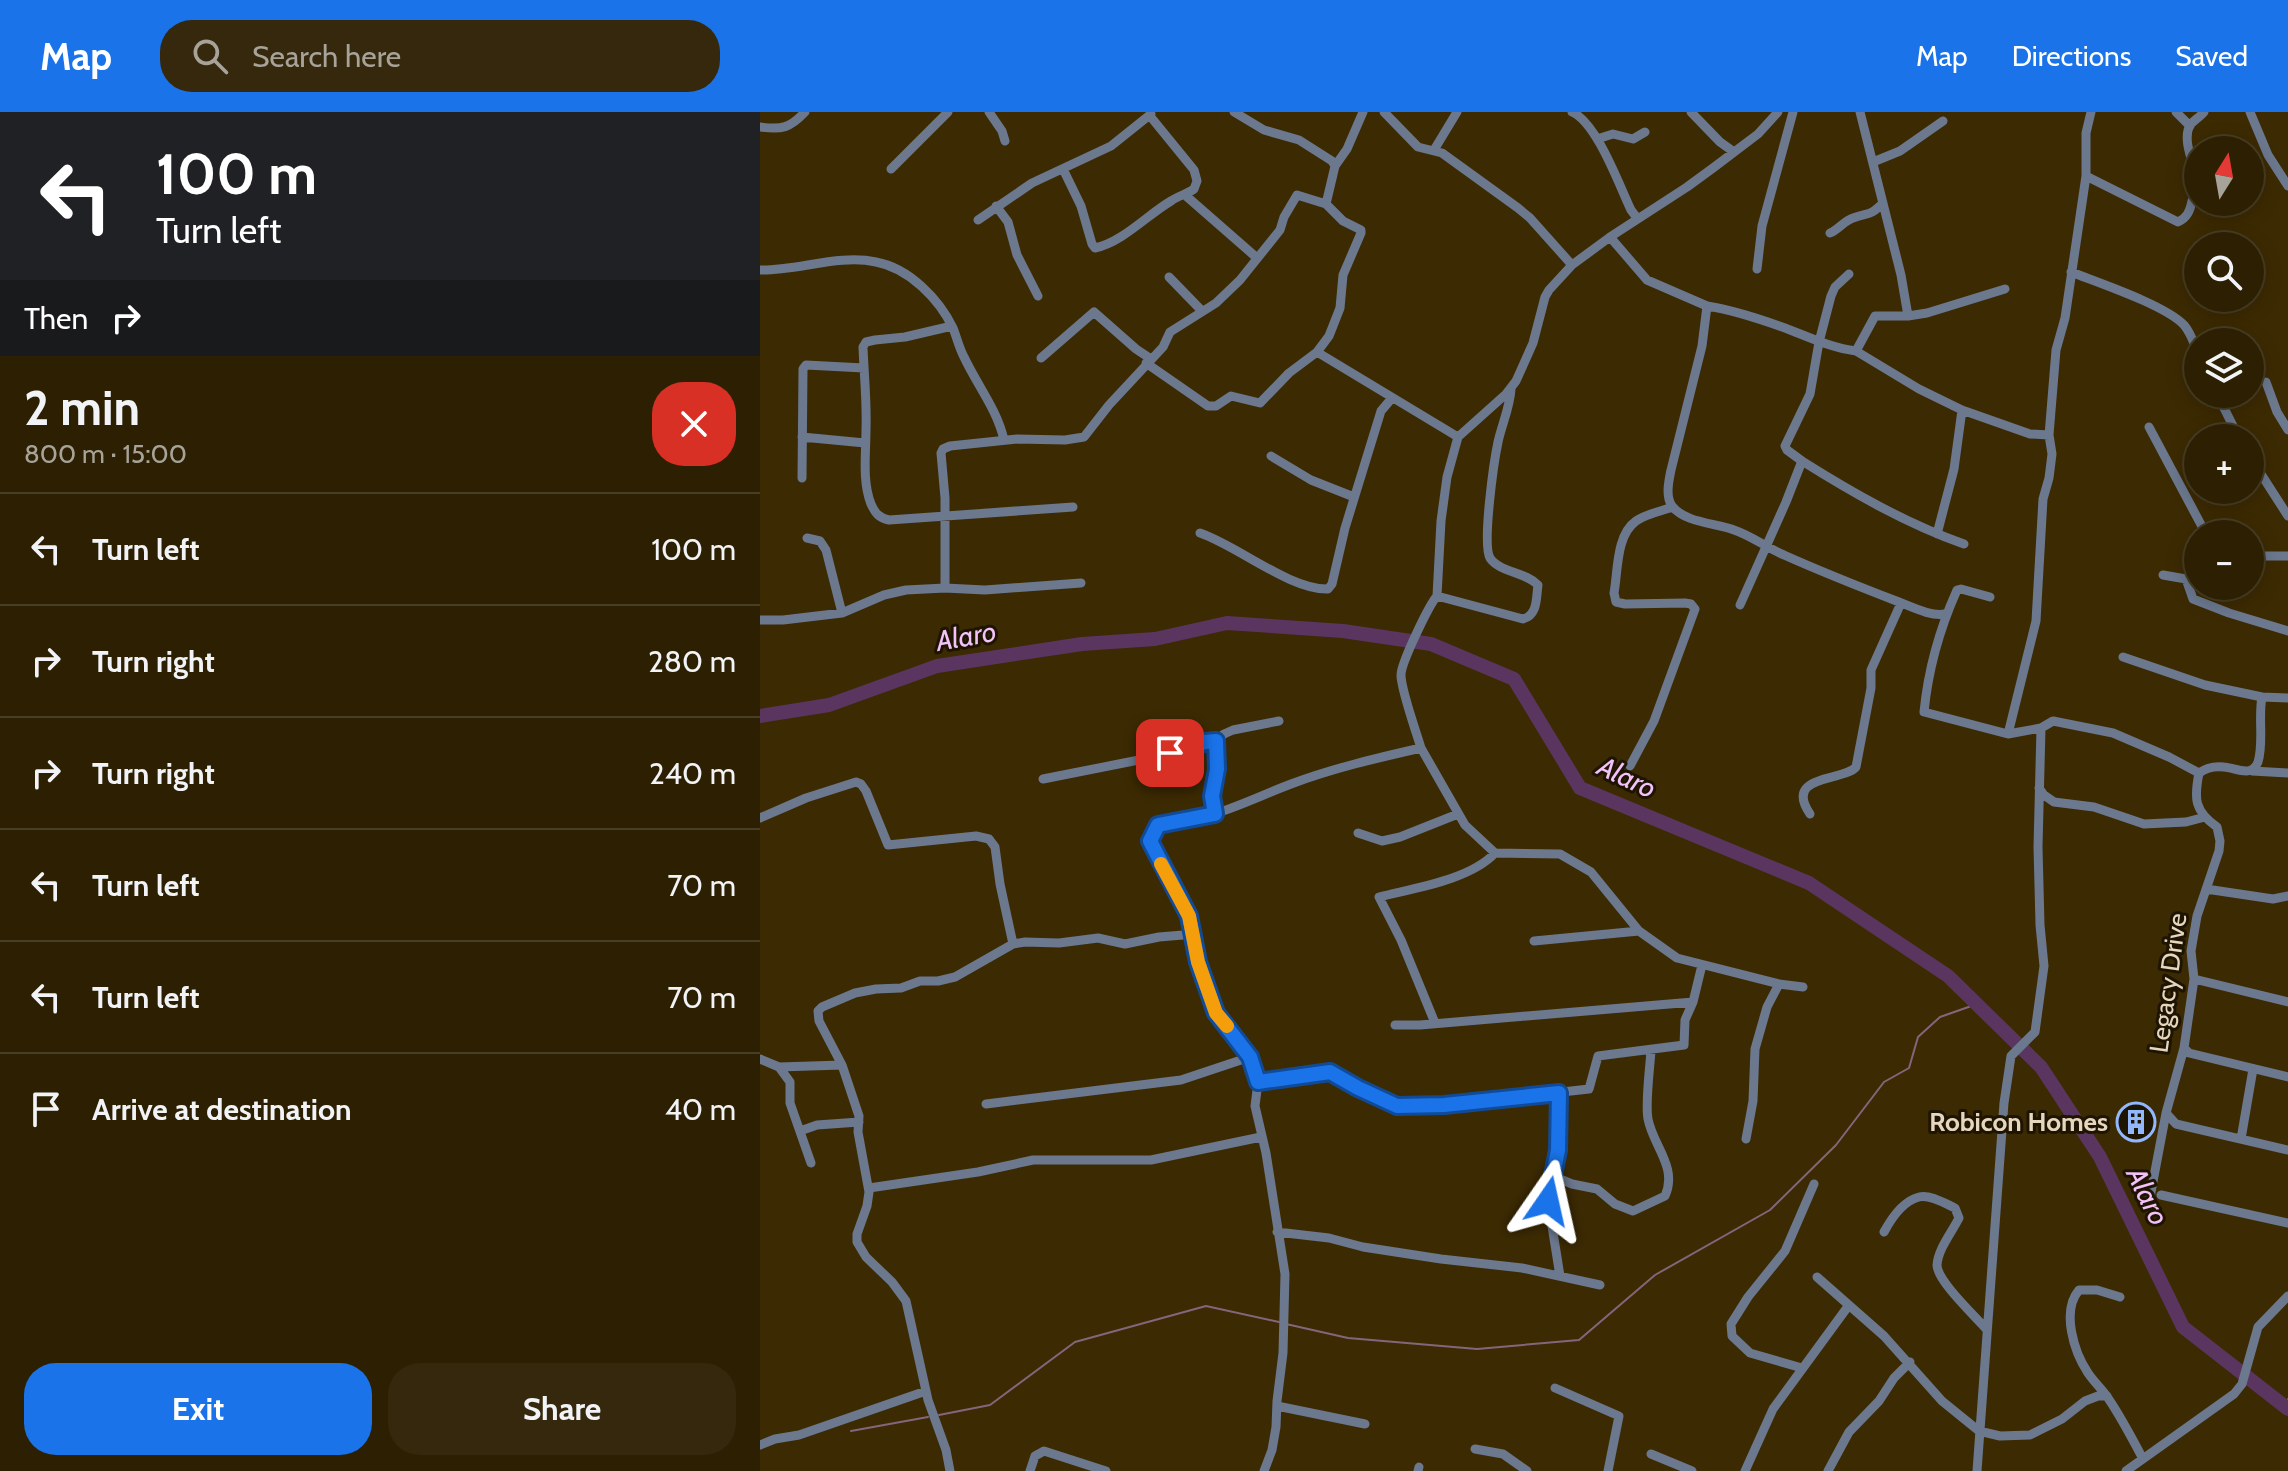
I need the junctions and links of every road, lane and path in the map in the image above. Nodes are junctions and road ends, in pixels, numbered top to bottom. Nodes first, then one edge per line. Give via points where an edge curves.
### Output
1 (805, 112) edge
2 (948, 112) edge
3 (989, 112) edge
4 (1363, 112) edge
5 (1384, 112) edge
6 (1457, 112) edge
7 (1572, 112) edge
8 (1691, 112) edge
9 (1778, 112) edge
10 (1793, 112) edge
11 (1860, 112) edge
12 (2091, 112) edge
13 (2176, 112) edge
14 (2204, 112) edge
15 (2250, 112) edge
16 (1237, 113) edge
17 (1152, 114) edge
18 (1943, 121) dead end
19 (2190, 126) junction
20 (760, 127) edge
21 (1645, 132) dead end
22 (1597, 139) junction
23 (1005, 141) dead end
24 (1434, 150) junction
25 (1734, 152) junction
26 (1336, 162) junction
27 (1873, 162) junction
28 (891, 169) dead end
29 (1063, 169) junction
30 (2086, 176) junction
31 (2288, 186) edge
32 (1185, 195) junction
33 (1883, 203) junction
34 (1326, 204) junction
35 (996, 206) junction
36 (1637, 218) junction
37 (978, 220) dead end
38 (1830, 233) dead end
39 (1610, 237) junction
40 (1257, 258) junction
41 (1572, 265) junction
42 (1757, 269) dead end
43 (760, 270) edge
44 (2071, 272) junction
45 (1849, 274) dead end
46 (1169, 277) dead end
47 (2005, 289) dead end
48 (1038, 296) dead end
49 (1707, 306) junction
50 (1202, 311) junction
51 (1908, 316) junction
52 (952, 326) junction
53 (2187, 328) edge
54 (1819, 342) junction
55 (1856, 351) junction
56 (1317, 352) junction
57 (1041, 358) dead end
58 (1148, 361) junction
59 (864, 368) junction
60 (2266, 382) dead end
61 (1511, 389) junction
62 (1392, 398) junction
63 (1962, 410) junction
64 (2149, 427) dead end
65 (2288, 430) edge
66 (2049, 435) junction
67 (802, 437) junction
68 (1458, 437) junction
69 (1004, 440) junction
70 (865, 443) junction
71 (1271, 456) dead end
72 (1802, 461) junction
73 (802, 478) dead end
74 (2264, 478) edge
75 (1354, 497) junction
76 (1073, 507) dead end
77 (1673, 507) junction
78 (2286, 510) edge
79 (944, 515) junction
80 (2199, 520) edge
81 (1200, 533) dead end
82 (1937, 534) junction
83 (807, 538) dead end
84 (1964, 544) dead end
85 (1766, 546) junction
86 (2264, 556) edge
87 (2288, 556) edge
88 (2163, 575) dead end
89 (1081, 583) dead end
90 (945, 588) junction
91 (1437, 596) junction
92 (1990, 597) dead end
93 (1901, 603) junction
94 (1740, 605) dead end
95 (842, 613) junction
96 (1945, 614) junction
97 (760, 620) edge
98 (2288, 631) edge
99 (2123, 657) dead end
100 (2262, 697) junction
101 (2288, 698) edge
102 (1279, 721) dead end
103 (2041, 728) junction
104 (2008, 734) junction
105 (1216, 741) junction
106 (1421, 748) junction
107 (1630, 766) dead end
108 (2252, 771) junction
109 (2199, 773) junction
110 (2288, 773) edge
111 (1043, 779) dead end
112 (2039, 788) junction
113 (1215, 814) junction
114 (1458, 814) junction
115 (1810, 814) dead end
116 (2205, 817) junction
117 (760, 818) edge
118 (1358, 833) dead end
119 (1495, 853) junction
120 (2206, 889) junction
121 (2288, 896) edge
122 (1193, 930) junction
123 (1639, 931) junction
124 (1534, 941) dead end
125 (1013, 944) junction
126 (1702, 965) junction
127 (2194, 979) junction
128 (1779, 984) junction
129 (1803, 987) dead end
130 (1693, 1002) junction
131 (2288, 1002) edge
132 (1435, 1023) junction
133 (1395, 1025) dead end
134 (2184, 1048) junction
135 (1651, 1050) junction
136 (1250, 1057) junction
137 (760, 1059) edge
138 (842, 1065) junction
139 (779, 1067) junction
140 (2253, 1069) junction
141 (2288, 1077) edge
142 (1258, 1082) junction
143 (1559, 1093) junction
144 (986, 1104) dead end
145 (2166, 1113) junction
146 (859, 1122) junction
147 (800, 1131) junction
148 (1261, 1137) junction
149 (1746, 1139) dead end
150 (2241, 1139) junction
151 (2288, 1150) edge
152 (811, 1163) dead end
153 (1553, 1176) junction
154 (1814, 1184) dead end
155 (869, 1188) junction
156 (2161, 1195) dead end
157 (2148, 1208) dead end
158 (2288, 1222) edge
159 (1277, 1232) junction
160 (1884, 1232) dead end
161 (1560, 1276) junction
162 (1817, 1277) dead end
163 (1600, 1285) dead end
164 (2288, 1296) edge
165 (2120, 1297) dead end
166 (1849, 1305) junction
167 (1987, 1330) junction
168 (1910, 1362) junction
169 (1802, 1368) junction
170 (1555, 1388) dead end
171 (926, 1391) junction
172 (2107, 1396) junction
173 (1277, 1406) junction
174 (1365, 1424) dead end
175 (1979, 1431) junction
176 (760, 1445) edge
177 (1475, 1449) dead end
178 (1651, 1454) dead end
179 (2143, 1459) junction
180 (950, 1471) edge
181 (1030, 1471) edge
182 (1106, 1471) edge
183 (1264, 1471) edge
184 (1527, 1471) edge
185 (1608, 1471) edge
186 (1692, 1471) edge
187 (1745, 1471) edge
188 (1828, 1471) edge
189 (1977, 1471) edge
190 (2126, 1471) edge

1 - 20 street via 793,124
2 - 28 street
3 - 23 street
4 - 26 street
5 - 24 street via 1418,147
6 - 24 street
7 - 22 street
8 - 25 street
9 - 25 street
10 - 42 street via 1762,226
11 - 27 street
12 - 30 street
13 - 19 street
14 - 19 street
15 - 31 street
16 - 26 street
17 - 29 street via 1111,146
17 - 32 street via 1194,170 1197,181
18 - 27 street via 1900,151
19 - 30 street via 2190,158 2198,182 2181,221
21 - 22 street via 1633,139 1613,134
22 - 36 street
24 - 41 street via 1530,218
25 - 36 street
26 - 34 street
27 - 33 street
29 - 32 street via 1095,248
29 - 35 street
30 - 44 street
32 - 40 street
33 - 38 street
33 - 51 street
34 - 40 street via 1297,195 1280,230
34 - 56 street via 1361,233 1343,275 1340,308
35 - 37 street
35 - 48 street via 1008,222 1017,255
36 - 39 street
39 - 41 street
39 - 49 street via 1647,280
40 - 50 street
41 - 61 street via 1545,297 1533,343
43 - 52 street via 876,262 918,281
44 - 53 street via 2154,306
44 - 66 street via 2056,350
45 - 54 street via 1831,296
46 - 50 street
47 - 51 street
49 - 54 street
49 - 77 street via 1671,470 1668,490
50 - 58 street via 1170,332
51 - 55 street via 1875,316
52 - 59 street via 866,342
52 - 69 street
54 - 55 street
54 - 72 street via 1810,394 1785,446
55 - 63 street
56 - 58 street via 1260,403 1231,396 1216,406 1208,406
56 - 62 street
57 - 58 street via 1094,312
58 - 69 street via 1080,440
59 - 67 street via 806,365
59 - 70 street
60 - 65 street
61 - 68 street
61 - 91 street via 1497,444 1487,551 1494,562 1538,585 1533,613 1523,619
62 - 68 street
62 - 75 street via 1381,411
63 - 66 street via 2030,434
63 - 82 street
64 - 80 street
66 - 104 street via 2052,454 2043,499 2036,621
67 - 70 street
67 - 73 street
68 - 91 street via 1441,521
69 - 79 street via 943,449
70 - 79 street via 870,502 881,518
71 - 75 street
72 - 82 street
72 - 85 street
74 - 78 street
75 - 81 street via 1328,589 1264,568
76 - 79 street
77 - 85 street
77 - 107 street via 1640,518 1627,530 1614,593 1616,602 1625,604 1685,603 1695,609 1654,721
79 - 90 street
82 - 84 street
83 - 95 street via 820,541 826,550
85 - 93 street
85 - 94 street
86 - 87 street
88 - 98 street via 2186,579 2193,599
89 - 90 street
90 - 95 street via 884,595
91 - 106 street via 1401,674
92 - 96 street via 1958,589
93 - 96 street
93 - 115 street via 1871,670 1856,767 1810,784 1804,797
95 - 97 street
96 - 104 street via 1924,712
99 - 100 street via 2205,685
100 - 101 street
100 - 108 street via 2259,759
102 - 105 street via 1233,730
103 - 104 street
103 - 109 street via 2053,721 2113,733
103 - 112 street
105 - 111 street
105 - 113 street
106 - 113 street via 1292,783
106 - 114 street
108 - 109 street via 2216,767
108 - 110 street
109 - 116 street, Legacy Drive via 2197,802
112 - 116 street via 2054,802 2094,807 2144,824
112 - 167 street via 2044,966 2035,1032 2011,1056
113 - 122 street via 1158,825 1150,841
114 - 118 street via 1382,841
114 - 119 street
116 - 120 street, Legacy Drive via 2217,827 2220,841
117 - 125 street via 856,782 866,791 888,845 986,838 995,847
119 - 123 street via 1560,854 1591,872
119 - 132 street via 1483,865 1379,897
120 - 121 street via 2273,899
120 - 127 street, Legacy Drive via 2191,951
122 - 125 street via 1125,944 1098,938
122 - 136 street via 1216,1013
123 - 124 street
123 - 126 street via 1677,958
125 - 138 street via 955,977 855,993 819,1009 819,1021
126 - 128 street
126 - 130 street
127 - 131 street
127 - 134 street, Legacy Drive
128 - 129 street
128 - 149 street via 1755,1049
130 - 132 street
130 - 135 street via 1685,1020 1684,1045
132 - 133 street
134 - 140 street
134 - 145 street, Legacy Drive
135 - 143 street via 1598,1056 1589,1089
135 - 153 street via 1648,1119 1668,1169 1665,1196 1633,1211 1597,1189
136 - 142 street
136 - 144 street via 1181,1080
137 - 139 street
138 - 139 street
138 - 146 street
139 - 147 street via 790,1082 790,1103
140 - 141 street
140 - 150 street
142 - 143 street via 1330,1072 1397,1106
142 - 148 street via 1255,1106
143 - 153 street
145 - 150 street via 2176,1124
145 - 157 street, Legacy Drive
146 - 147 street
146 - 155 street
147 - 152 street
148 - 155 street via 1151,1160 1033,1160
148 - 159 street
150 - 151 street
153 - 161 street via 1548,1201
154 - 169 street via 1785,1251 1731,1324 1732,1336 1750,1353
155 - 171 street via 857,1242 906,1301
156 - 158 street
159 - 161 street
159 - 173 street via 1285,1274
160 - 167 street via 1895,1213 1919,1197 1955,1208 1959,1218 1937,1268
161 - 163 street
162 - 166 street
164 - 179 street via 2258,1327 2242,1384 2234,1394
165 - 172 street via 2083,1288 2070,1308 2077,1350
166 - 168 street
166 - 169 street
167 - 175 street
168 - 175 street via 1942,1401
168 - 188 street via 1849,1432
169 - 187 street via 1773,1409
170 - 185 street via 1619,1416
171 - 176 street
171 - 180 street
172 - 175 street via 2085,1401 2030,1435
172 - 179 street
173 - 174 street
173 - 183 street
175 - 189 street
177 - 184 street via 1503,1454
178 - 186 street
179 - 190 street
181 - 182 street via 1035,1456 1044,1451

